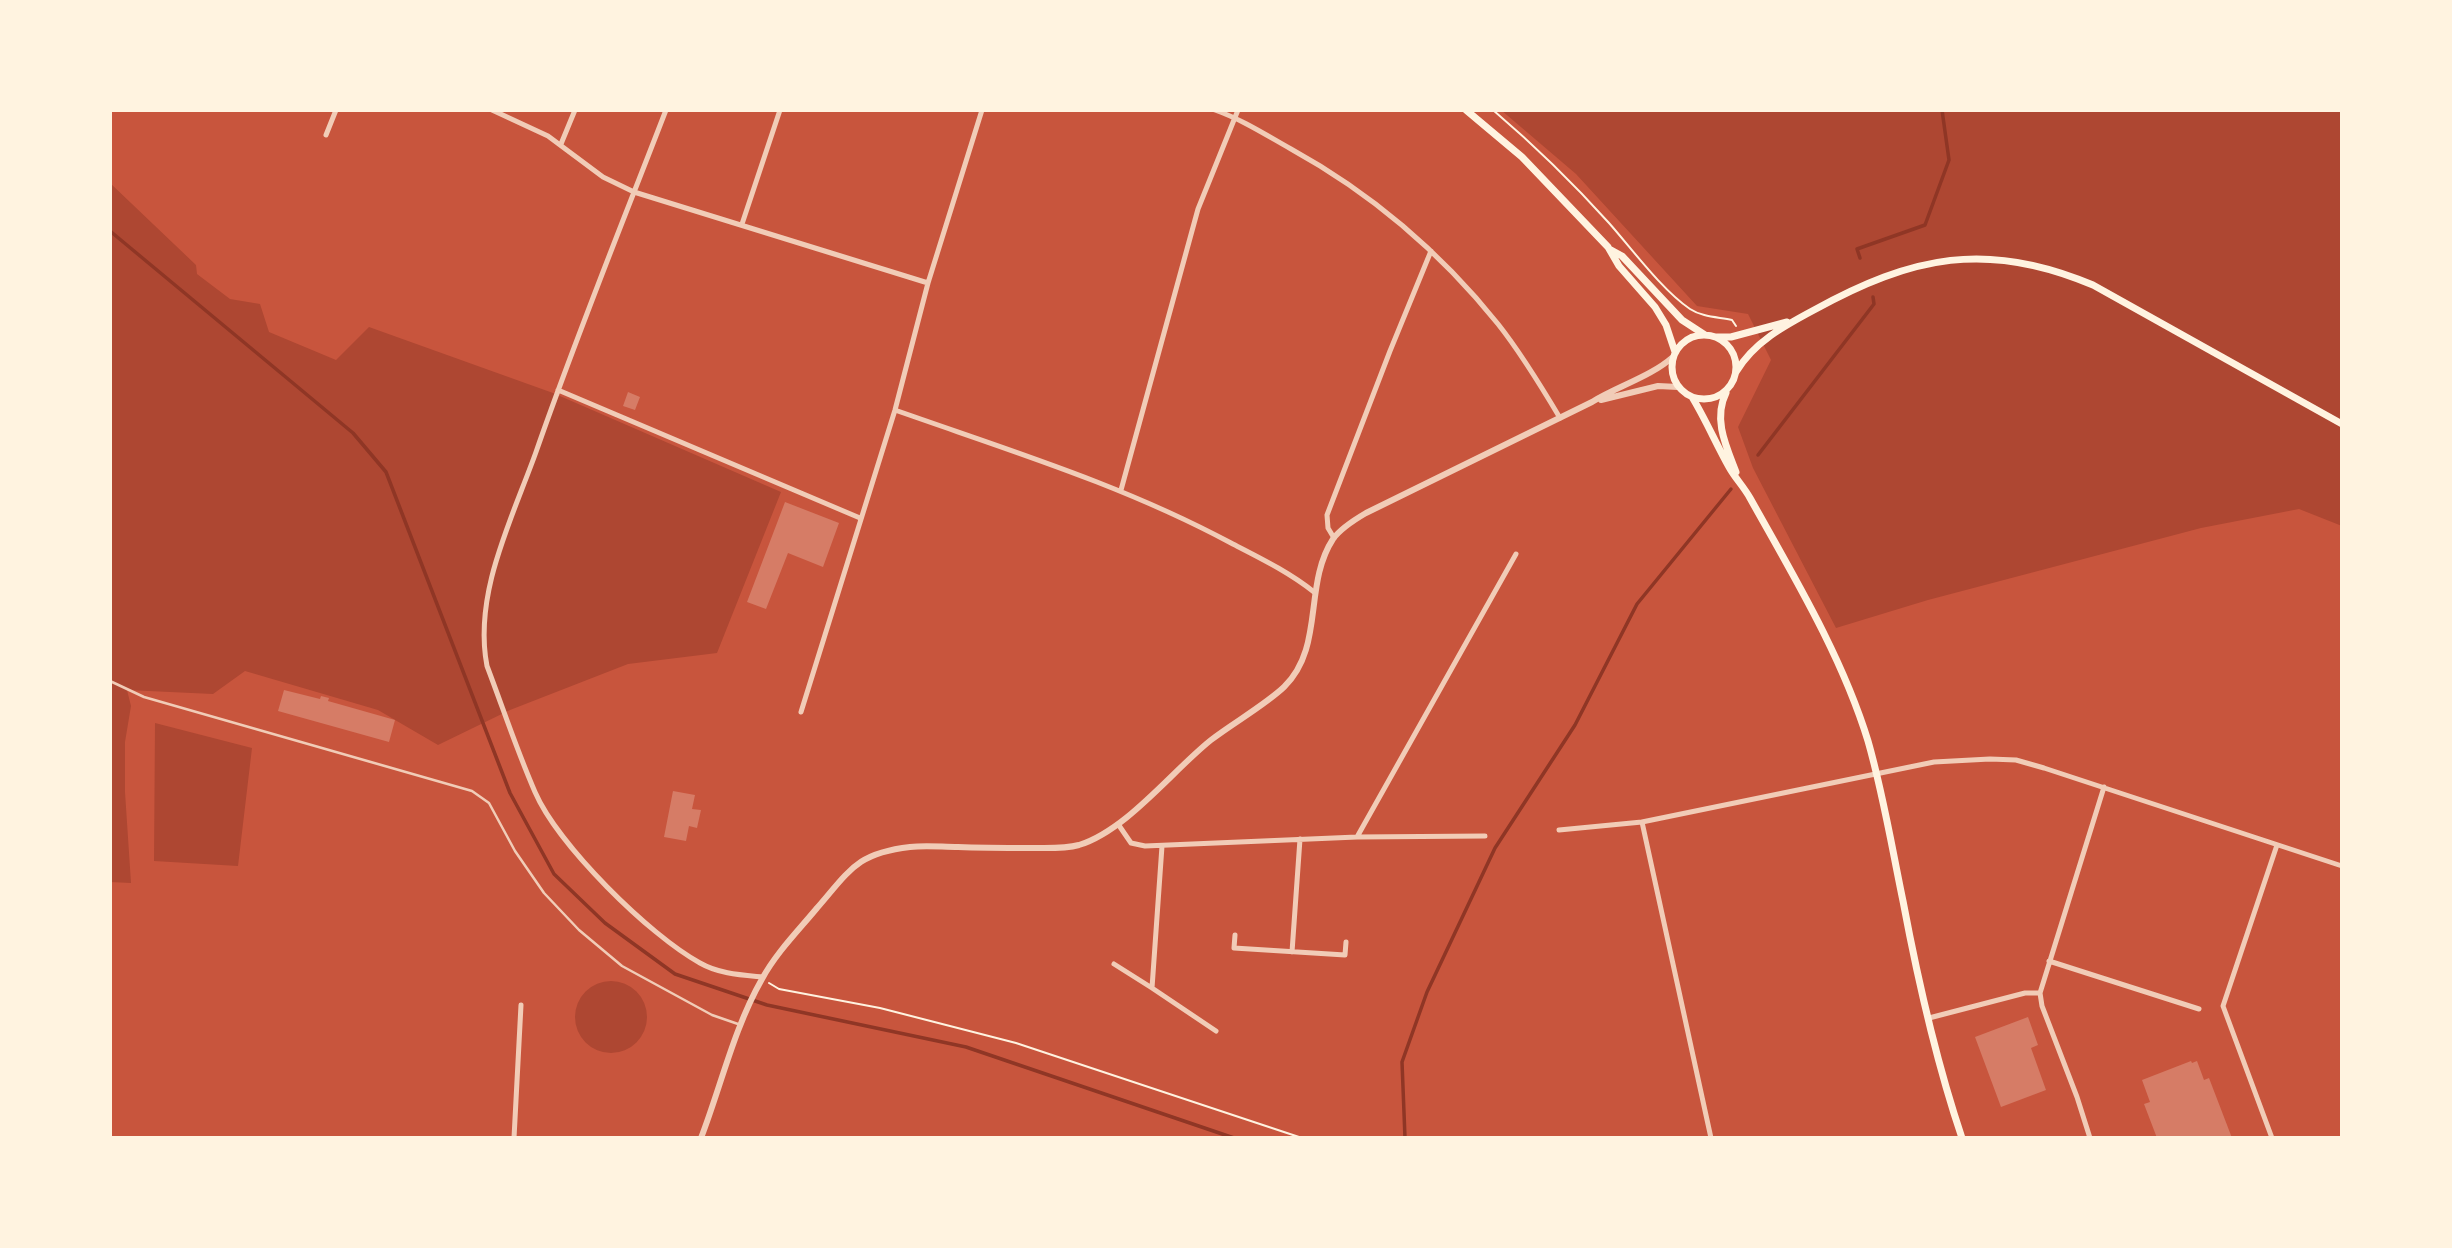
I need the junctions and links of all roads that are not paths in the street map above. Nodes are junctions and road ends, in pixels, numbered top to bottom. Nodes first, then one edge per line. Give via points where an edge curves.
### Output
1 (336, 110) edge
2 (492, 110) edge
3 (575, 110) edge
4 (666, 110) edge
5 (780, 110) edge
6 (982, 110) edge
7 (1215, 110) edge
8 (1238, 110) edge
9 (1466, 110) edge
10 (1235, 117) junction
11 (326, 135) dead end
12 (561, 144) junction
13 (634, 192) junction
14 (742, 225) junction
15 (1608, 247) junction
16 (1431, 251) junction
17 (929, 283) junction
18 (1798, 319) junction
19 (1705, 335) junction
20 (1715, 337) junction
21 (1674, 354) junction
22 (1736, 372) junction
23 (1678, 387) junction
24 (1728, 389) junction
25 (558, 390) junction
26 (1692, 397) junction
27 (1592, 402) junction
28 (895, 410) junction
29 (1560, 418) junction
30 (2342, 424) edge
31 (1740, 482) junction
32 (1121, 490) junction
33 (860, 518) junction
34 (1334, 538) junction
35 (1516, 554) dead end
36 (1314, 592) junction
37 (110, 681) edge
38 (801, 712) dead end
39 (1877, 775) junction
40 (2104, 787) junction
41 (1642, 822) junction
42 (1118, 824) junction
43 (1559, 830) dead end
44 (1485, 836) dead end
45 (1357, 837) junction
46 (1300, 839) junction
47 (2277, 845) junction
48 (1162, 846) junction
49 (2342, 866) edge
50 (1235, 935) dead end
51 (1346, 942) dead end
52 (1292, 952) junction
53 (2049, 961) junction
54 (1114, 964) dead end
55 (763, 977) junction
56 (1152, 988) junction
57 (2040, 993) junction
58 (521, 1005) dead end
59 (2199, 1009) dead end
60 (1929, 1018) junction
61 (742, 1025) junction
62 (1216, 1031) dead end
63 (707, 1121) junction
64 (514, 1138) edge
65 (701, 1138) edge
66 (707, 1138) edge
67 (1712, 1138) edge
68 (1962, 1138) edge
69 (2090, 1138) edge
70 (2272, 1138) edge

1 - 11 street
2 - 12 street
3 - 12 street
4 - 13 street
5 - 14 street
6 - 17 street
7 - 10 street
8 - 10 street
9 - 15 main road via 1521,157
10 - 16 street via 1344,181
10 - 32 street via 1198,209
12 - 13 street via 603,177
13 - 14 street
13 - 25 street
14 - 17 street
15 - 19 main road via 1682,320
15 - 21 main road via 1655,307
16 - 29 street via 1500,326
16 - 34 street via 1327,516
17 - 28 street
18 - 20 main road
18 - 22 main road via 1753,349
18 - 30 main road via 1874,281 1927,263 1975,258 2033,264 2119,299
19 - 20 main road
19 - 21 main road via 1688,339
20 - 22 main road via 1732,351
21 - 23 main road via 1673,376
21 - 27 street via 1663,366
22 - 24 main road
23 - 26 main road
23 - 27 street via 1658,386
24 - 26 main road via 1714,398
24 - 31 main road via 1719,414
25 - 33 street
25 - 55 street via 498,559 483,630 487,666 535,793 552,824 578,855 640,917 701,964 731,974
26 - 31 main road
27 - 29 street
28 - 32 street
28 - 33 street
29 - 34 street via 1366,513
31 - 39 main road via 1835,659
32 - 36 street via 1221,538
33 - 38 street
34 - 36 street via 1322,560
35 - 45 street
36 - 42 street via 1306,652 1283,688 1203,747
37 - 61 lane via 155,700 472,790 489,803 514,851 579,930 622,966
39 - 40 street via 1934,762 1990,759 2025,763
39 - 41 street
39 - 60 main road
40 - 47 street
40 - 53 street
41 - 43 street
41 - 67 street
42 - 48 street via 1131,843
42 - 55 street via 1098,837 1062,848 914,846 875,852 848,872
44 - 45 street
45 - 46 street
46 - 48 street
46 - 52 street
47 - 49 street
47 - 70 street via 2223,1006
48 - 56 street
50 - 52 street via 1234,948
51 - 52 street via 1345,955
53 - 57 street
53 - 59 street
54 - 56 street
55 - 61 street
56 - 62 street
57 - 60 street
57 - 69 street
58 - 64 street
60 - 68 main road
61 - 63 street
63 - 65 street
63 - 66 street

